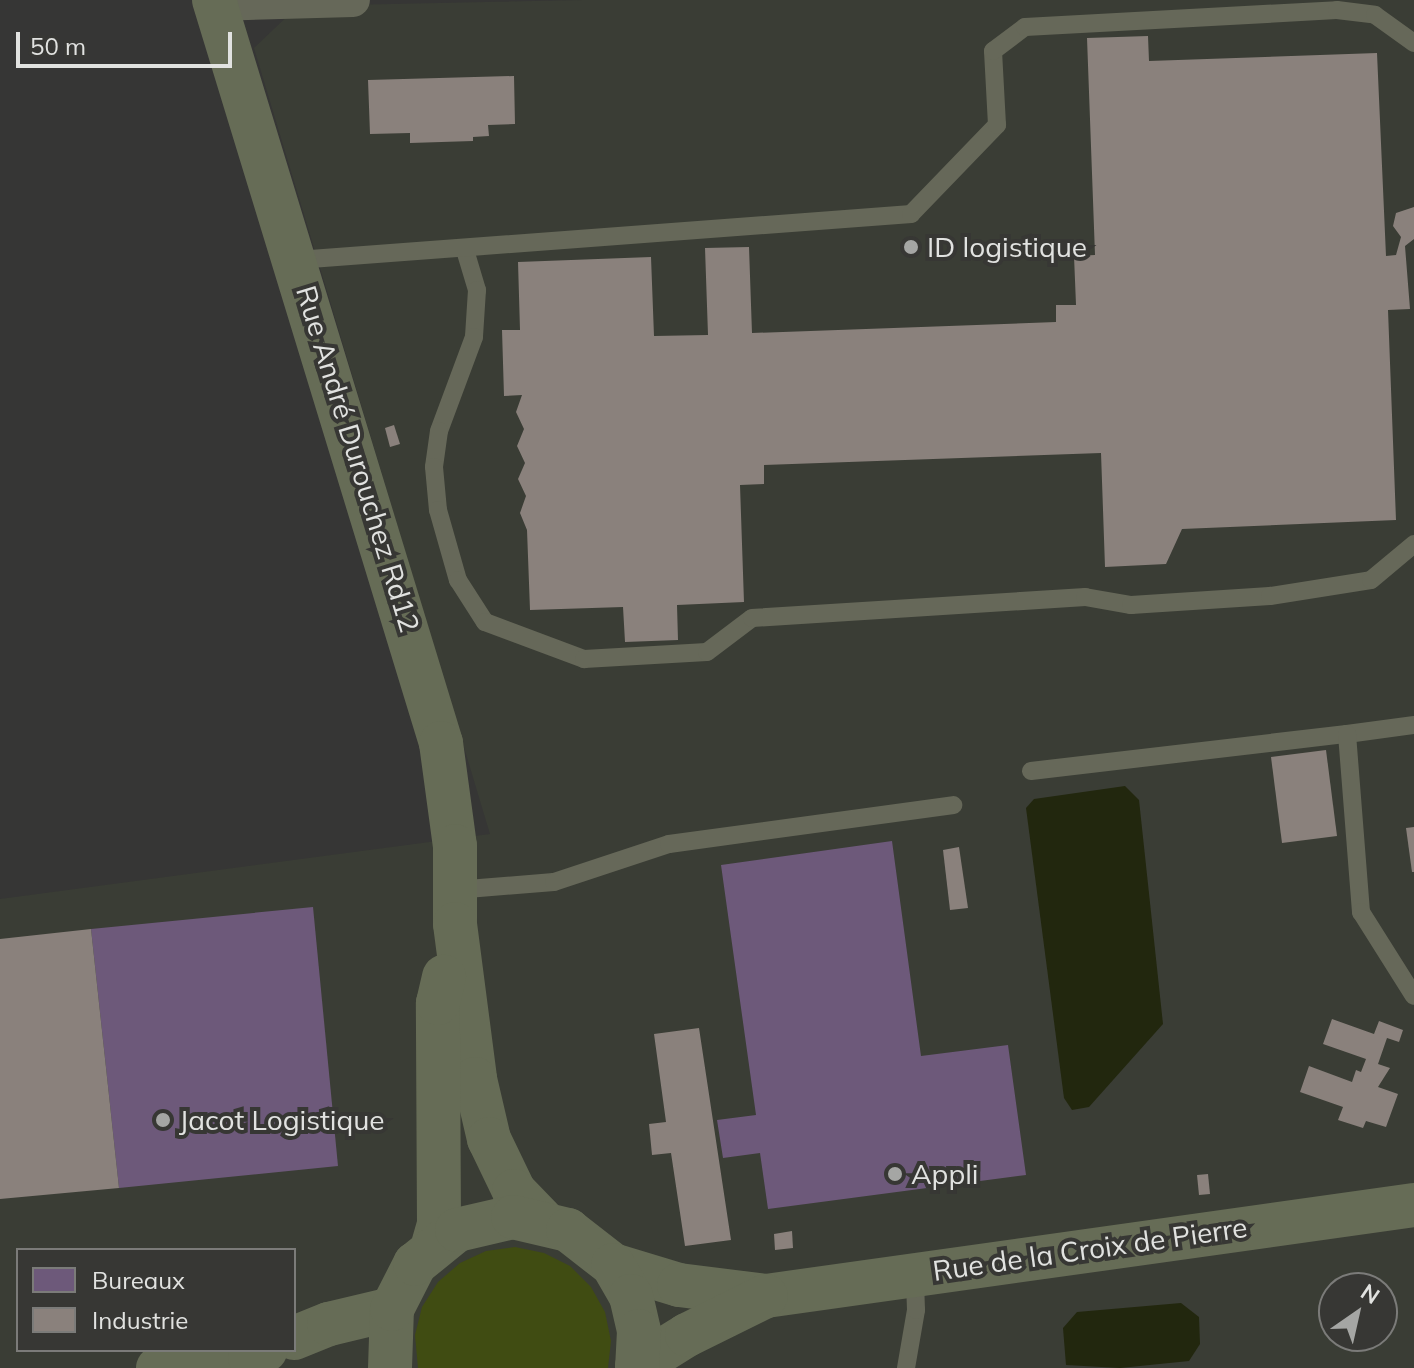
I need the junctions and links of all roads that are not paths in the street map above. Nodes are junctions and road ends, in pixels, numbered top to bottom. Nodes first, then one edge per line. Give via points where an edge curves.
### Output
1 (353, 0) edge
2 (214, 2) edge
3 (1414, 43) edge
4 (465, 250) junction
5 (297, 260) junction
6 (1414, 544) edge
7 (1414, 725) edge
8 (1347, 734) junction
9 (1031, 771) dead end
10 (953, 805) dead end
11 (455, 907) junction
12 (1414, 996) edge
13 (1414, 1205) edge
14 (542, 1220) junction
15 (433, 1245) junction
16 (613, 1265) junction
17 (915, 1274) junction
18 (766, 1296) junction
19 (392, 1309) junction
20 (296, 1337) edge
21 (258, 1353) edge
22 (637, 1367) edge
23 (158, 1368) edge
24 (311, 1368) edge
25 (390, 1368) edge
26 (906, 1368) edge

1 - 2 street
2 - 5 main road, Rue André Durouchez Rd12
3 - 4 lane via 1375,15 1337,10 1025,27 993,51 997,125 911,214
4 - 5 lane
4 - 6 lane via 477,290 474,337 439,431 434,467 438,510 458,580 485,622 584,659 707,652 752,618 1085,597 1131,605 1270,596 1371,580
5 - 11 main road, Rue André Durouchez Rd12 via 441,743 451,799
7 - 8 lane
8 - 9 lane
8 - 12 lane via 1361,912
10 - 11 lane via 669,844
11 - 14 main road, Rue André Durouchez Rd12 via 475,1079 489,1139 514,1191
11 - 15 main road, Rue André Durouchez Rd12 via 438,1003 440,1188
13 - 17 main road, Rue de la Croix de Pierre
14 - 15 main road via 484,1220
14 - 16 main road via 593,1245
15 - 19 main road via 415,1264
16 - 18 main road, Rue de la Croix de Pierre via 679,1285
16 - 22 main road via 631,1296 639,1331
17 - 18 main road, Rue de la Croix de Pierre
17 - 26 lane via 916,1310
18 - 22 main road, Rue de la Croix de Pierre
19 - 20 main road
19 - 25 main road
21 - 23 main road
21 - 24 main road

